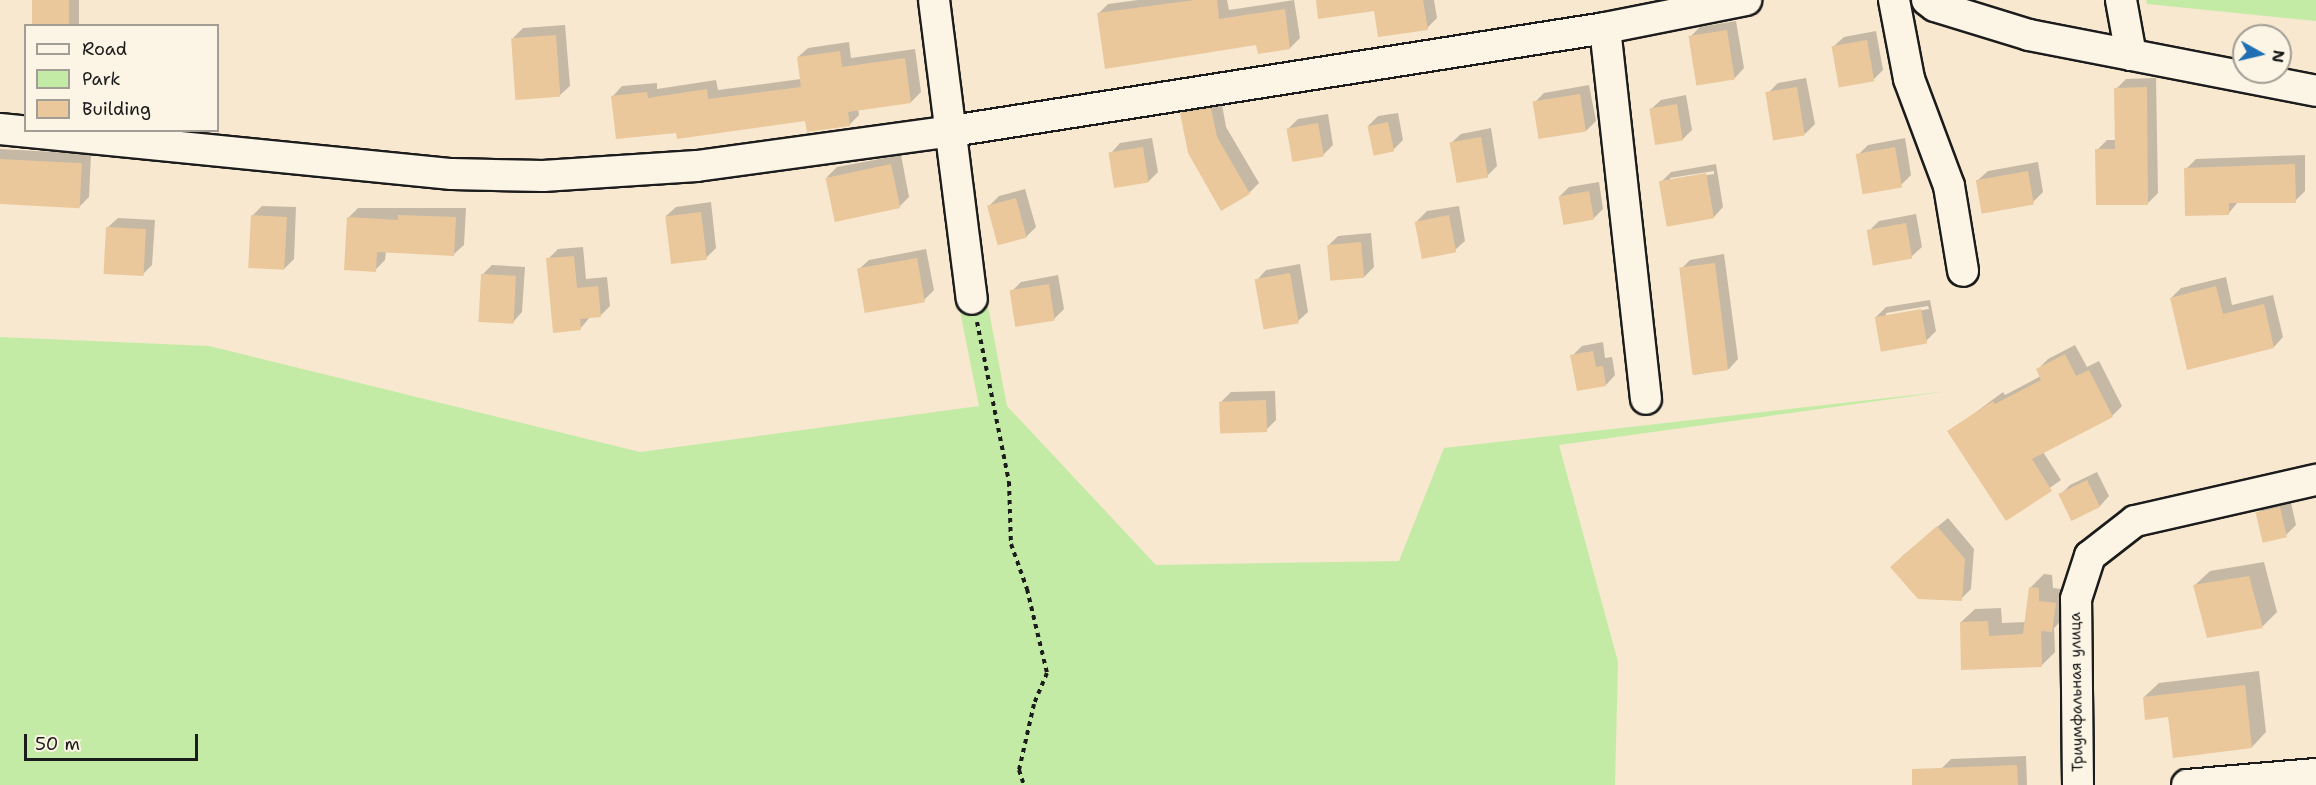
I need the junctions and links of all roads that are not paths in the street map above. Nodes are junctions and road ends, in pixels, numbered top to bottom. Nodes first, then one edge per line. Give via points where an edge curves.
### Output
1 (933, 0) edge
2 (1746, 0) edge
3 (1894, 0) edge
4 (1927, 0) edge
5 (2121, 0) edge
6 (1605, 28) junction
7 (2131, 55) junction
8 (2316, 91) edge
9 (0, 129) edge
10 (24, 131) edge
11 (952, 131) junction
12 (30, 132) edge
13 (1963, 272) dead end
14 (972, 298) road end
15 (1646, 399) dead end
16 (2316, 480) edge
17 (2316, 774) edge
18 (2078, 785) edge
19 (2187, 785) edge

1 - 11 street
2 - 6 street
3 - 13 street via 1909,79 1949,186
4 - 7 street via 1935,6 2029,35
5 - 7 street
6 - 11 street
6 - 15 street
7 - 8 street
9 - 10 street
11 - 12 street via 697,166 543,176 452,174
11 - 14 street
16 - 18 street, Триумфальная улица via 2135,521 2090,556 2076,599
17 - 19 street

